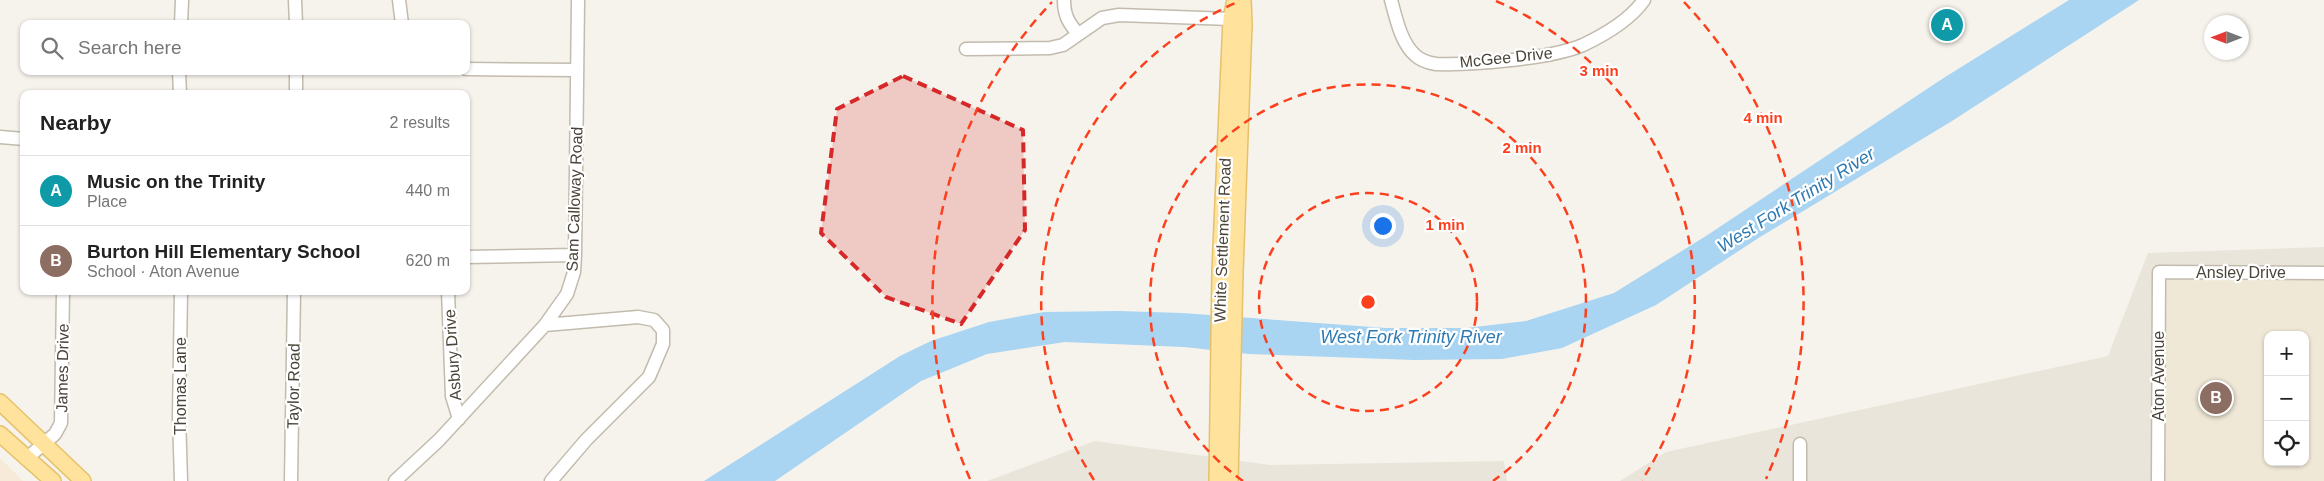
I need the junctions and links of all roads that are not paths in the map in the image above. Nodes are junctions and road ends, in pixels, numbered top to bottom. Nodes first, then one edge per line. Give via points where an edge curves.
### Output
1 (182, 0) edge
2 (295, 0) edge
3 (399, 0) edge
4 (578, 0) edge
5 (1064, 0) edge
6 (1235, 0) edge
7 (1243, 0) edge
8 (1392, 0) edge
9 (1644, 0) edge
10 (181, 20) edge
11 (296, 20) edge
12 (402, 20) edge
13 (1231, 20) junction
14 (1078, 34) junction
15 (966, 49) dead end
16 (1237, 52) junction
17 (470, 69) edge
18 (577, 70) junction
19 (179, 75) edge
20 (296, 75) edge
21 (180, 90) edge
22 (296, 90) edge
23 (0, 137) edge
24 (20, 139) edge
25 (575, 255) junction
26 (470, 257) edge
27 (1227, 272) junction
28 (2158, 272) joint
29 (2324, 273) edge
30 (63, 295) edge
31 (181, 295) edge
32 (294, 295) edge
33 (448, 295) edge
34 (545, 325) junction
35 (0, 402) edge
36 (459, 419) junction
37 (0, 434) edge
38 (44, 444) junction
39 (1800, 444) dead end
40 (26, 458) junction
41 (53, 481) edge
42 (83, 481) edge
43 (181, 481) edge
44 (291, 481) edge
45 (395, 481) edge
46 (551, 481) edge
47 (1217, 481) edge
48 (1230, 481) edge
49 (1800, 481) edge
50 (2158, 481) edge

1 - 10 street
2 - 11 street
3 - 12 street
4 - 18 street, Sam Calloway Road
5 - 14 street via 1067,21
6 - 13 main road, White Settlement Road
7 - 16 main road, White Settlement Road
8 - 9 street, McGee Drive via 1403,37 1415,55 1435,64 1549,55 1573,48 1603,34 1636,10
13 - 14 street via 1119,15 1102,18
13 - 16 main road, White Settlement Road
14 - 15 street via 1050,48
16 - 27 main road, White Settlement Road
17 - 18 street
18 - 25 street, Sam Calloway Road
19 - 21 street
20 - 22 street
23 - 24 street
25 - 26 street
25 - 34 street, Sam Calloway Road via 567,294
27 - 47 main road, White Settlement Road via 1217,388
27 - 48 main road, White Settlement Road via 1233,389
28 - 29 street, Ansley Drive
28 - 50 street, Aton Avenue
30 - 38 street, James Drive via 61,423
31 - 43 street, Thomas Lane
32 - 44 street, Taylor Road
33 - 36 street, Asbury Drive via 452,396
34 - 36 street, Sam Calloway Road
34 - 46 street via 638,317 654,320 663,330 663,344 648,377
35 - 38 main road
36 - 45 street, Sam Calloway Road
37 - 40 main road
38 - 40 street, James Drive
38 - 42 main road
39 - 49 street
40 - 41 main road

